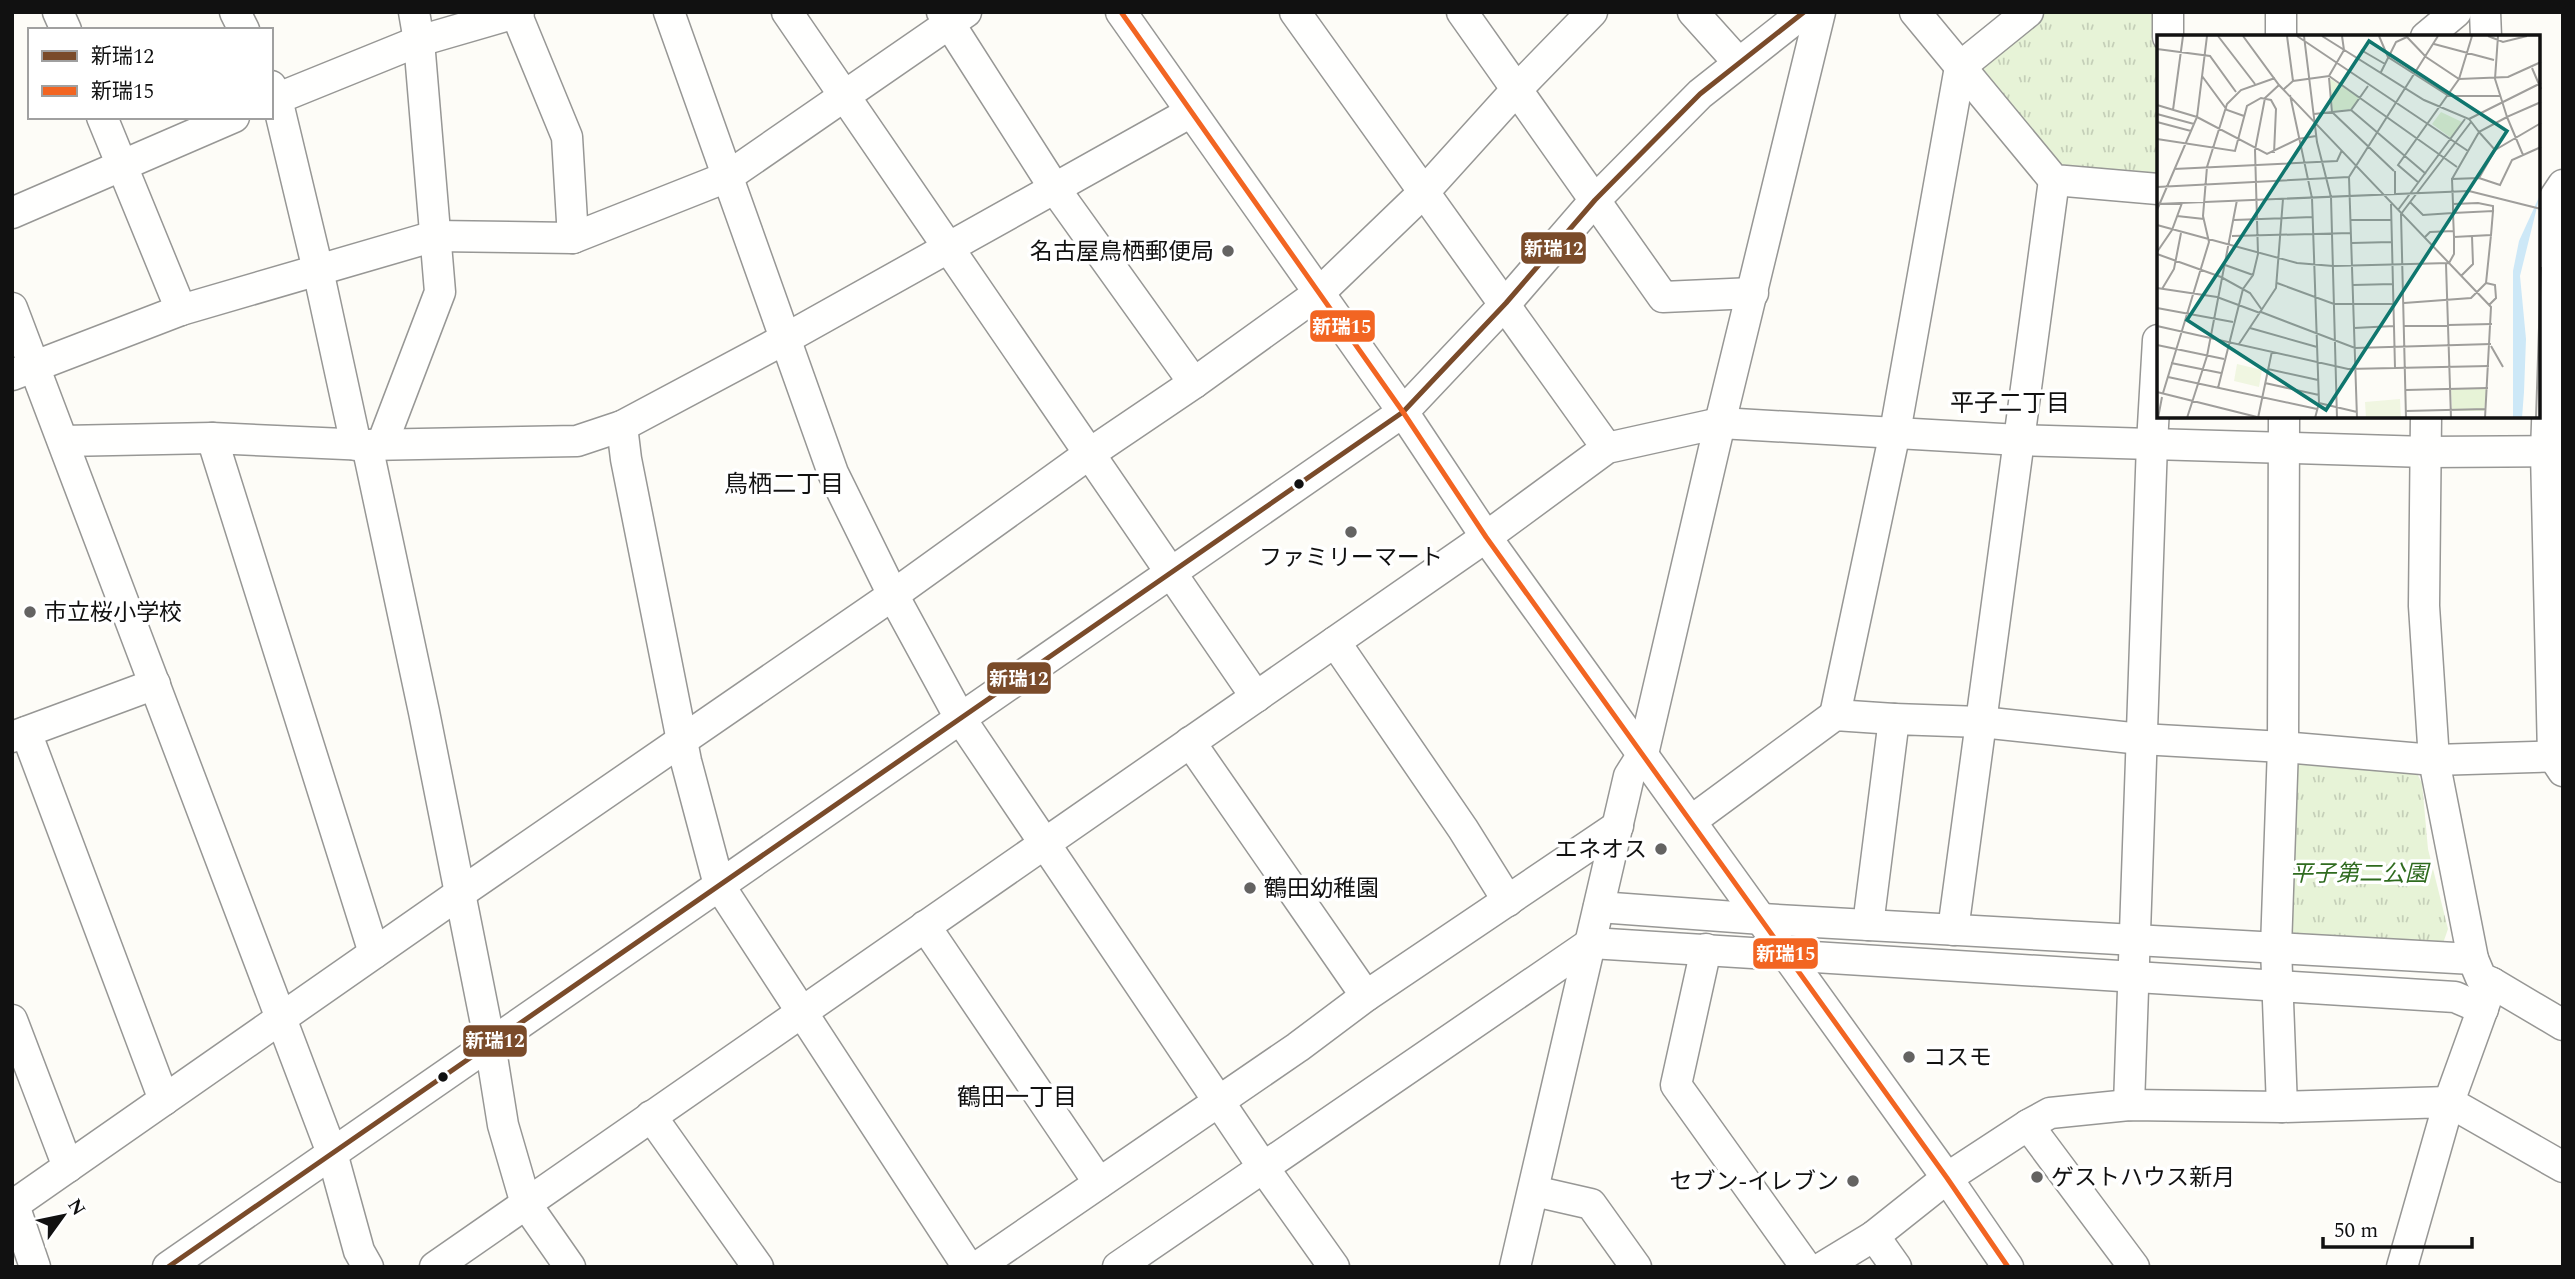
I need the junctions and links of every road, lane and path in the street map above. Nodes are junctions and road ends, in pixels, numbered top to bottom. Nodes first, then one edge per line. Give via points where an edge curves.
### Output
1 (58, 12) edge
2 (235, 12) edge
3 (669, 12) edge
4 (788, 12) edge
5 (1121, 12) edge
6 (1295, 12) edge
7 (1462, 12) edge
8 (1592, 12) edge
9 (1693, 12) edge
10 (1804, 12) edge
11 (1821, 12) edge
12 (1915, 12) edge
13 (2028, 12) edge
14 (2168, 12) edge
15 (2281, 12) edge
16 (2421, 12) edge
17 (2456, 12) edge
18 (2485, 12) edge
19 (518, 13) edge
20 (952, 16) edge
21 (416, 27) edge
22 (65, 28) edge
23 (243, 28) edge
24 (2168, 35) edge
25 (2281, 35) edge
26 (2424, 35) edge
27 (2427, 35) edge
28 (2486, 35) edge
29 (1738, 62) junction
30 (1960, 66) junction
31 (1518, 88) junction
32 (273, 95) edge
33 (844, 95) junction
34 (1191, 111) junction
35 (103, 119) edge
36 (229, 119) edge
37 (122, 166) junction
38 (727, 177) junction
39 (2054, 180) junction
40 (2157, 189) edge
41 (1055, 190) junction
42 (1424, 192) junction
43 (2555, 194) edge
44 (1595, 200) junction
45 (12, 213) edge
46 (435, 236) junction
47 (573, 239) junction
48 (949, 248) junction
49 (318, 270) junction
50 (1320, 293) junction
51 (1753, 293) junction
52 (1506, 303) junction
53 (12, 308) edge
54 (181, 310) junction
55 (785, 339) junction
56 (2157, 357) edge
57 (24, 372) edge
58 (1194, 383) junction
59 (1403, 412) junction
60 (2284, 418) edge
61 (2426, 418) edge
62 (1720, 423) junction
63 (622, 426) junction
64 (1895, 432) junction
65 (212, 438) junction
66 (2019, 440) junction
67 (63, 441) junction
68 (2152, 443) junction
69 (369, 444) junction
70 (2284, 447) junction
71 (1607, 448) junction
72 (2554, 451) edge
73 (2427, 452) junction
74 (1089, 454) junction
75 (1486, 537) junction
76 (1171, 573) junction
77 (893, 595) junction
78 (1335, 642) junction
79 (155, 684) junction
80 (1256, 697) junction
81 (1835, 715) junction
82 (960, 718) junction
83 (1894, 719) junction
84 (1981, 722) junction
85 (19, 735) edge
86 (2141, 739) junction
87 (684, 740) junction
88 (1190, 742) junction
89 (2283, 747) junction
90 (1643, 754) junction
91 (2434, 760) junction
92 (2560, 761) edge
93 (1691, 821) junction
94 (1618, 826) junction
95 (1045, 843) junction
96 (719, 886) junction
97 (459, 894) junction
98 (1508, 901) junction
99 (1599, 907) junction
100 (1762, 919) junction
101 (1868, 925) junction
102 (925, 926) junction
103 (1953, 930) junction
104 (2136, 940) junction
105 (1591, 943) junction
106 (2276, 948) junction
107 (1706, 949) junction
108 (374, 953) junction
109 (1786, 953) junction
110 (2473, 959) junction
111 (2134, 976) junction
112 (2277, 986) junction
113 (1366, 996) junction
114 (2487, 996) junction
115 (802, 1012) junction
116 (281, 1018) junction
117 (12, 1020) edge
118 (2563, 1025) edge
119 (490, 1044) junction
120 (164, 1100) junction
121 (1218, 1101) junction
122 (2449, 1102) junction
123 (2129, 1105) junction
124 (2282, 1107) junction
125 (652, 1116) junction
126 (2028, 1125) junction
127 (332, 1153) junction
128 (68, 1167) junction
129 (1263, 1167) junction
130 (2563, 1167) edge
131 (1947, 1178) junction
132 (1099, 1183) junction
133 (1534, 1191) junction
134 (526, 1204) junction
135 (13, 1205) edge
136 (1874, 1236) junction
137 (35, 1267) edge
138 (168, 1267) edge
139 (368, 1267) edge
140 (435, 1267) edge
141 (570, 1267) edge
142 (758, 1267) edge
143 (968, 1267) edge
144 (977, 1267) edge
145 (1118, 1267) edge
146 (1334, 1267) edge
147 (1515, 1267) edge
148 (1636, 1267) edge
149 (1806, 1267) edge
150 (1823, 1267) edge
151 (1896, 1267) edge
152 (2008, 1267) edge
153 (2134, 1267) edge
154 (2402, 1267) edge

1 - 22 street
2 - 23 street
3 - 38 street
4 - 33 street
5 - 34 street
6 - 42 street
7 - 31 street
8 - 31 street
9 - 29 street
10 - 29 street
11 - 51 street
12 - 30 street
13 - 30 street
14 - 24 street
15 - 25 street
16 - 26 street
17 - 27 street
18 - 28 street
19 - 21 street
19 - 47 street via 567,137
20 - 33 street
20 - 41 street
21 - 32 street
21 - 46 street
29 - 44 street
30 - 39 street
30 - 64 street
31 - 42 street
31 - 44 street
32 - 49 street
33 - 38 street
33 - 48 street
34 - 41 street
34 - 50 street
35 - 37 street
36 - 37 street
37 - 45 street
37 - 54 street
38 - 47 street
38 - 55 street
39 - 40 street
39 - 66 street
41 - 48 street
41 - 58 street
42 - 50 street
42 - 52 street
43 - 72 street
44 - 51 street via 1663,297
44 - 52 street
46 - 47 street
46 - 49 street
46 - 69 street via 440,292
48 - 55 street
48 - 74 street
49 - 54 street
49 - 69 street
50 - 58 street
50 - 59 street
51 - 62 street
52 - 59 street
52 - 71 street
53 - 57 street
54 - 57 street
55 - 63 street
55 - 77 street via 833,473
56 - 68 street
57 - 67 street
58 - 74 street
59 - 75 street
59 - 76 street
60 - 70 street
61 - 73 street
62 - 64 street
62 - 71 street
62 - 90 street
63 - 69 street via 577,441
63 - 87 street
64 - 66 street
64 - 81 street
65 - 67 street
65 - 69 street
65 - 108 street
66 - 68 street
66 - 84 street
67 - 79 street
68 - 70 street
68 - 86 street
69 - 97 street
70 - 73 street
70 - 89 street
71 - 75 street
72 - 73 street
72 - 92 street
73 - 91 street via 2424,607
74 - 76 street
74 - 77 street
75 - 78 street
75 - 90 street
76 - 80 street
76 - 82 street
77 - 82 street
77 - 87 street
78 - 80 street
78 - 98 street
79 - 85 street
79 - 116 street
80 - 88 street
81 - 83 street
81 - 93 street
82 - 95 street
82 - 96 street
83 - 84 street
83 - 101 street
84 - 86 street
84 - 103 street
85 - 120 street
86 - 89 street
86 - 104 street
87 - 96 street
87 - 97 street
88 - 95 street
88 - 113 street
89 - 91 street
89 - 106 street
90 - 93 street
90 - 94 street via 1629,776
91 - 92 street
91 - 110 street
93 - 100 street
94 - 98 street
94 - 99 street
95 - 102 street
95 - 121 street
96 - 115 street
96 - 119 street
97 - 108 street
97 - 119 street
98 - 113 street
99 - 100 street
99 - 105 street
100 - 101 street
100 - 109 street
101 - 103 street
102 - 115 street
102 - 132 street
103 - 104 street
104 - 106 street
104 - 111 street
105 - 107 street
105 - 129 street
105 - 133 street
106 - 110 street
106 - 112 street
107 - 109 street
107 - 149 street via 1676,1085
108 - 116 street
109 - 111 street
109 - 131 street
110 - 114 street
111 - 112 street
111 - 123 street
112 - 114 street
112 - 124 street
113 - 121 street
114 - 118 street
114 - 122 street
115 - 125 street
115 - 143 street
116 - 120 street
116 - 127 street
117 - 128 street
119 - 127 street
119 - 134 street via 503,1125
120 - 128 street
121 - 129 street
121 - 132 street
122 - 124 street
122 - 130 street
122 - 154 street
123 - 124 street
123 - 126 street via 2050,1113
125 - 134 street
125 - 142 street
126 - 131 street
126 - 153 street
127 - 138 street
127 - 139 street via 359,1251
128 - 135 street
129 - 145 street
129 - 146 street
131 - 136 street
131 - 152 street
132 - 144 street
133 - 147 street
133 - 148 street via 1591,1203
134 - 140 street
134 - 141 street
135 - 137 street
136 - 150 street
136 - 151 street

